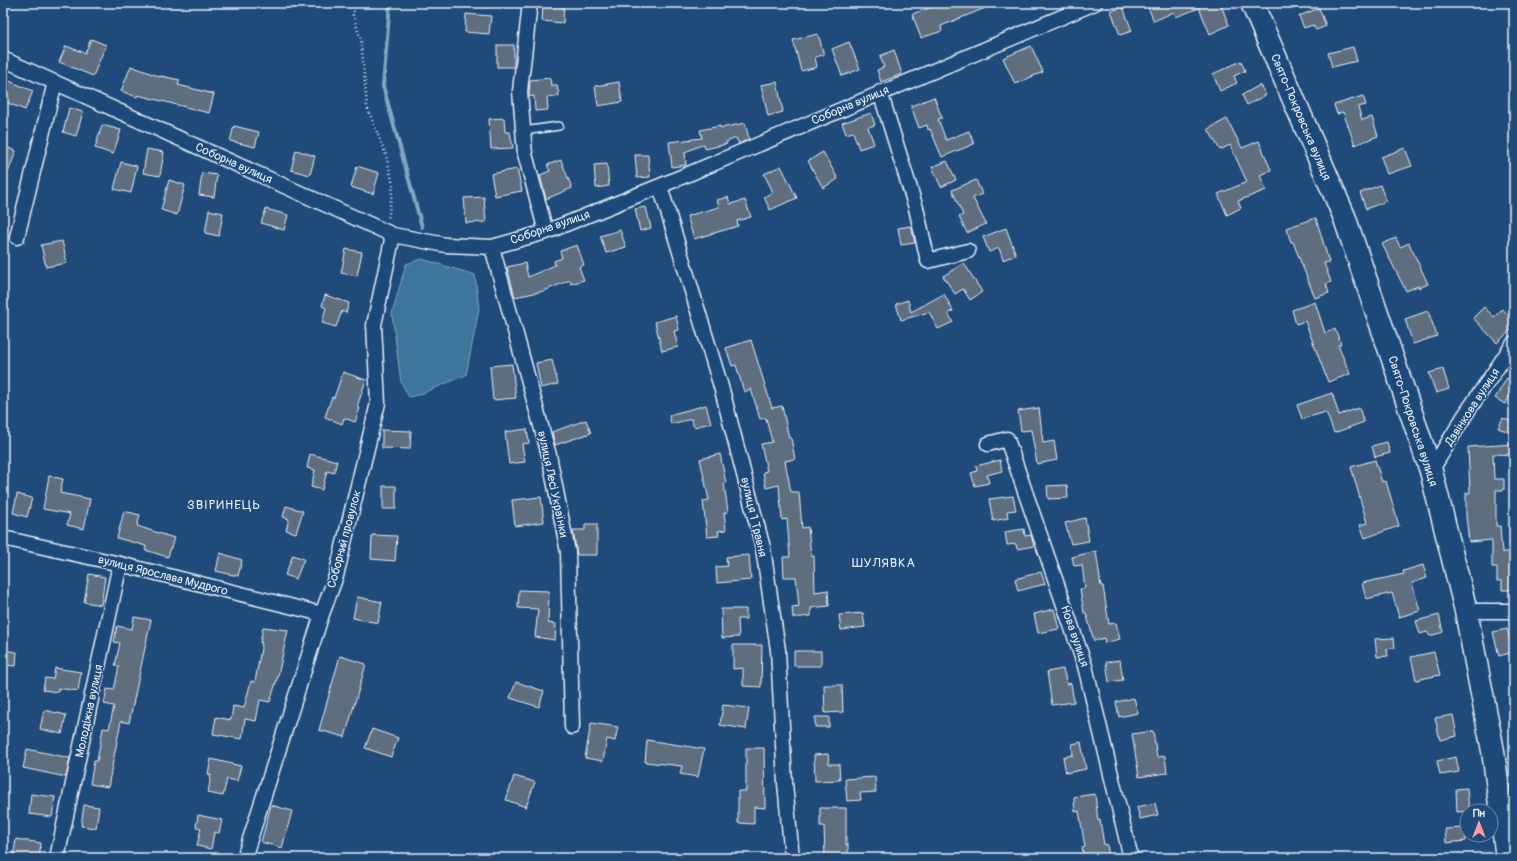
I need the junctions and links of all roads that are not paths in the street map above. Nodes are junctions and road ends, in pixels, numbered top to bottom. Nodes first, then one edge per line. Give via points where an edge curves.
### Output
1 (530, 3) edge
2 (1095, 3) edge
3 (1252, 3) edge
4 (3, 59) edge
5 (55, 82) junction
6 (880, 92) junction
7 (559, 126) dead end
8 (523, 131) junction
9 (660, 186) junction
10 (546, 232) junction
11 (389, 233) junction
12 (17, 237) dead end
13 (492, 247) junction
14 (968, 251) dead end
15 (1514, 343) edge
16 (988, 444) dead end
17 (1431, 471) junction
18 (3, 538) edge
19 (120, 564) junction
20 (1466, 611) junction
21 (1514, 611) edge
22 (322, 614) junction
23 (572, 727) dead end
24 (58, 858) edge
25 (244, 858) edge
26 (792, 858) edge
27 (1131, 858) edge
28 (1507, 858) edge

1 - 8 street via 520,90
2 - 6 street, Соборна вулиця
3 - 17 main road, Свято-Покровська вулиця via 1344,216
4 - 5 street, Соборна вулиця
5 - 11 street, Соборна вулиця
5 - 12 street
6 - 9 street, Соборна вулиця
6 - 14 street via 916,208 928,261
7 - 8 lane
8 - 10 street via 525,154
9 - 10 street, Соборна вулиця
9 - 26 street, вулиця 1 Травня via 722,390 763,548 778,650
10 - 13 street, Соборна вулиця
11 - 13 street, Соборна вулиця via 446,245
11 - 22 street, Соборний провулок via 374,325 378,403 336,576
13 - 23 street, вулиця Лесі Українки via 549,455 568,552
15 - 17 street, Дзвінкова вулиця
16 - 27 street, Нова вулиця via 1007,439 1085,666
17 - 20 main road, Свято-Покровська вулиця
18 - 19 street, вулиця Ярослава Мудрого
19 - 22 street, вулиця Ярослава Мудрого
19 - 24 street, Молодіжна вулиця
20 - 21 street
20 - 28 main road, Свято-Покровська вулиця via 1493,751
22 - 25 street, Соборний провулок

